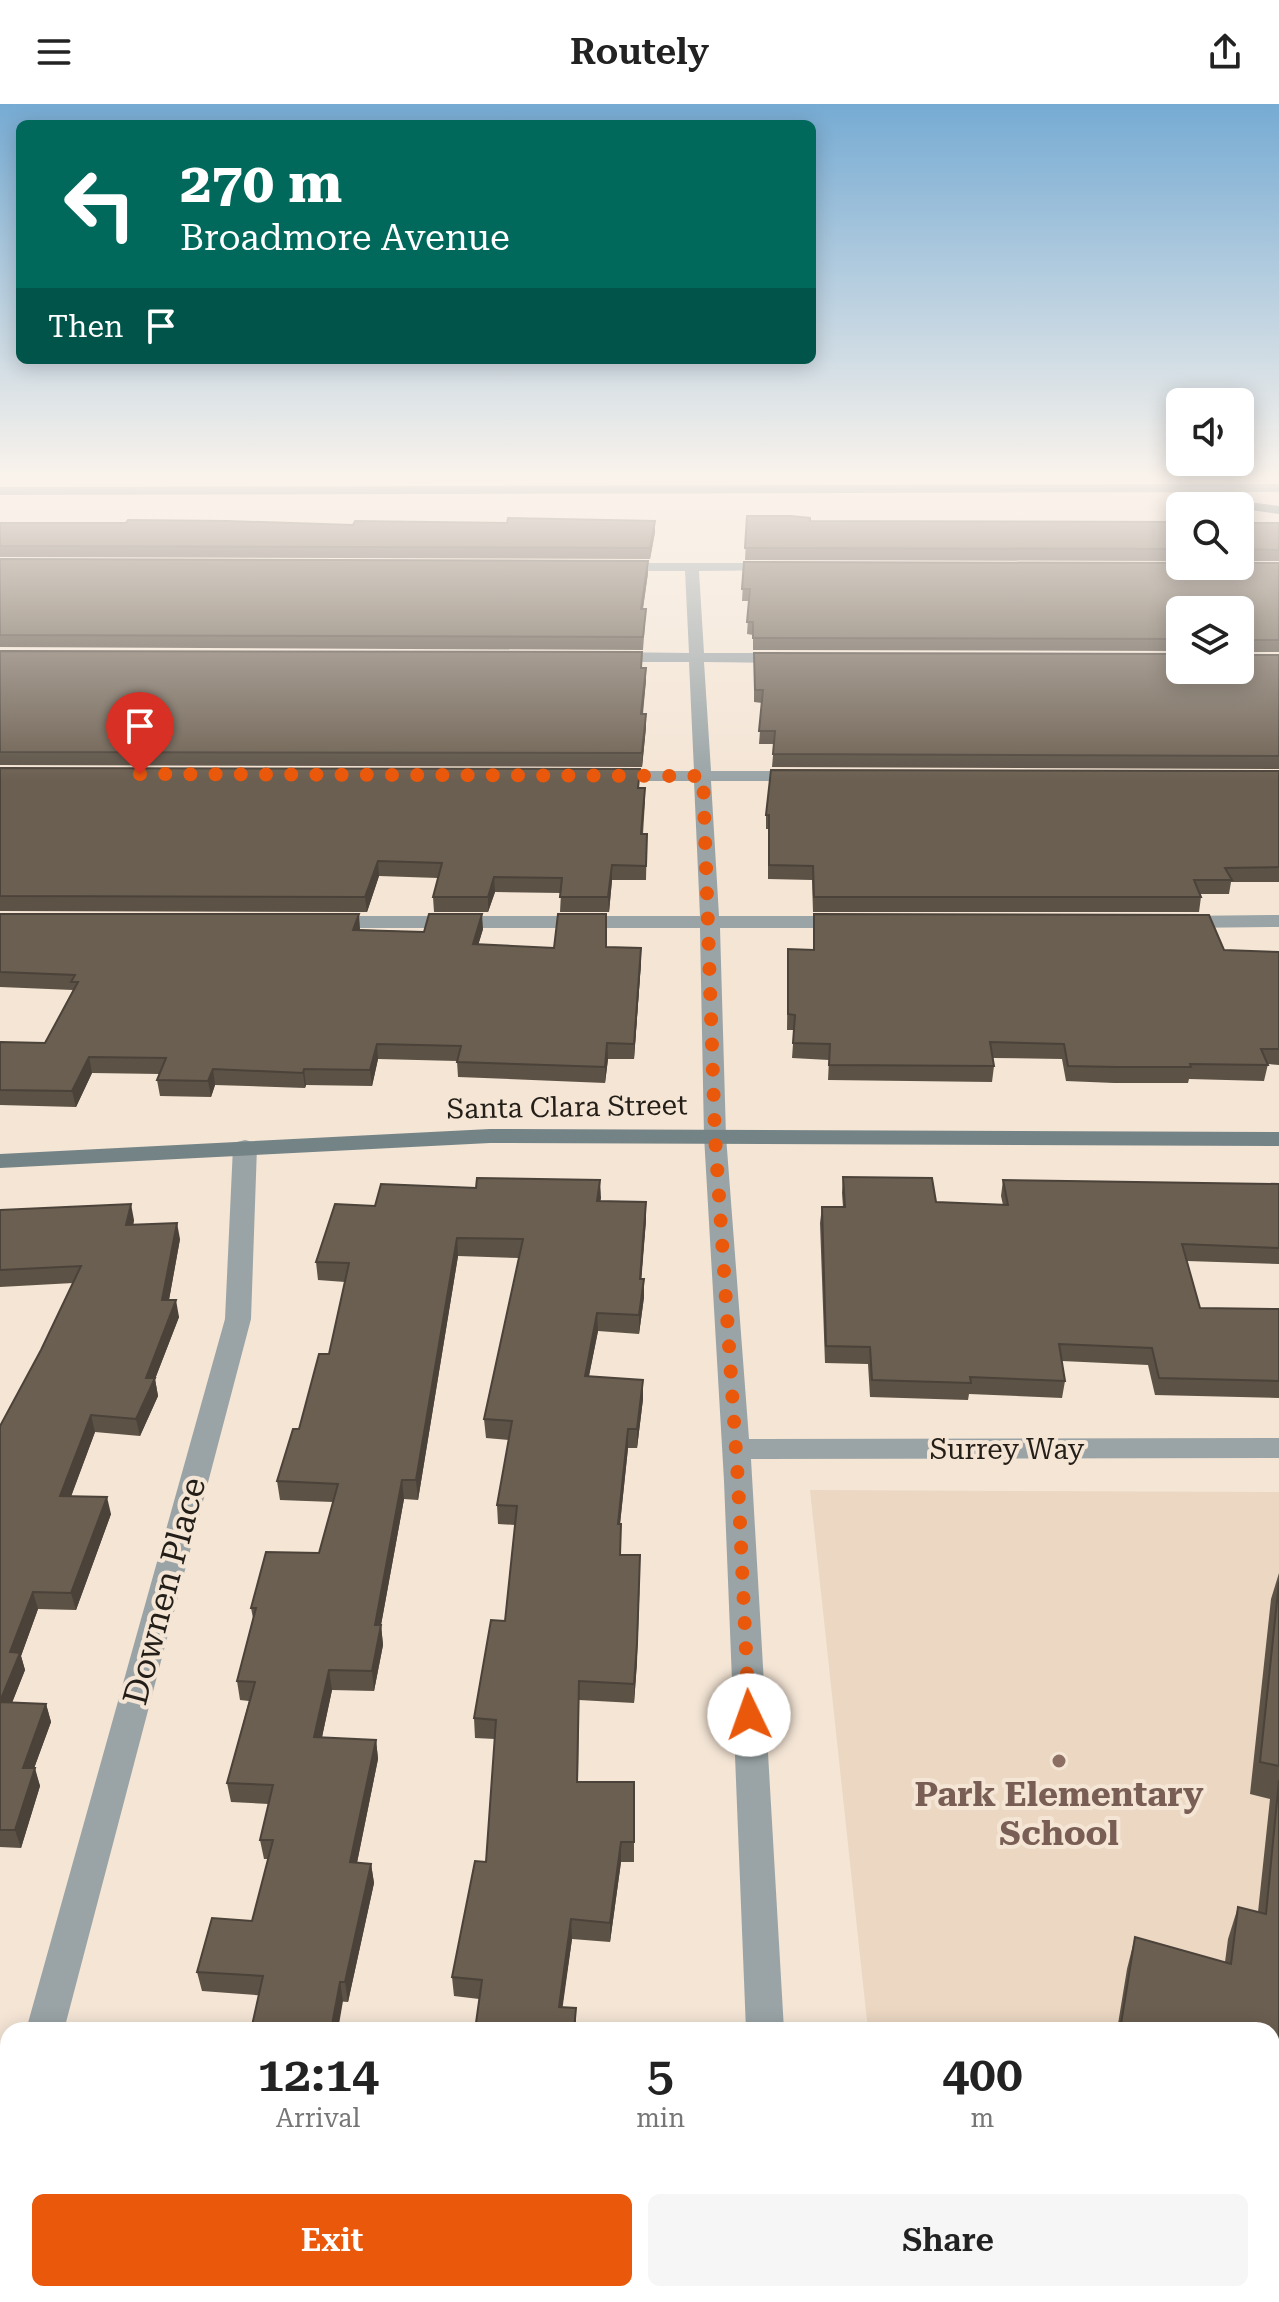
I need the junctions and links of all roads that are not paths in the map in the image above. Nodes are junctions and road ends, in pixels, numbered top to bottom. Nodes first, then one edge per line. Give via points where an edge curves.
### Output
1 (692, 576) edge
2 (599, 657) edge
3 (697, 657) junction
4 (809, 658) edge
5 (594, 776) edge
6 (703, 776) junction
7 (814, 776) edge
8 (1279, 921) edge
9 (317, 922) edge
10 (859, 922) edge
11 (1158, 922) edge
12 (710, 923) junction
13 (715, 1136) junction
14 (1279, 1139) edge
15 (245, 1147) junction
16 (0, 1161) edge
17 (1279, 1448) edge
18 (736, 1449) junction
19 (47, 2022) edge
20 (765, 2022) edge

1 - 3 street
2 - 3 street
3 - 4 street
3 - 6 street
5 - 6 street
6 - 7 street
6 - 12 street
8 - 11 street
9 - 12 street
10 - 12 street
12 - 13 street
13 - 14 main road, Santa Clara Street
13 - 15 main road, Santa Clara Street via 490,1136
13 - 18 street
15 - 16 main road, Santa Clara Street
15 - 19 street, Downen Place via 238,1319
17 - 18 street, Surrey Way
18 - 20 street

